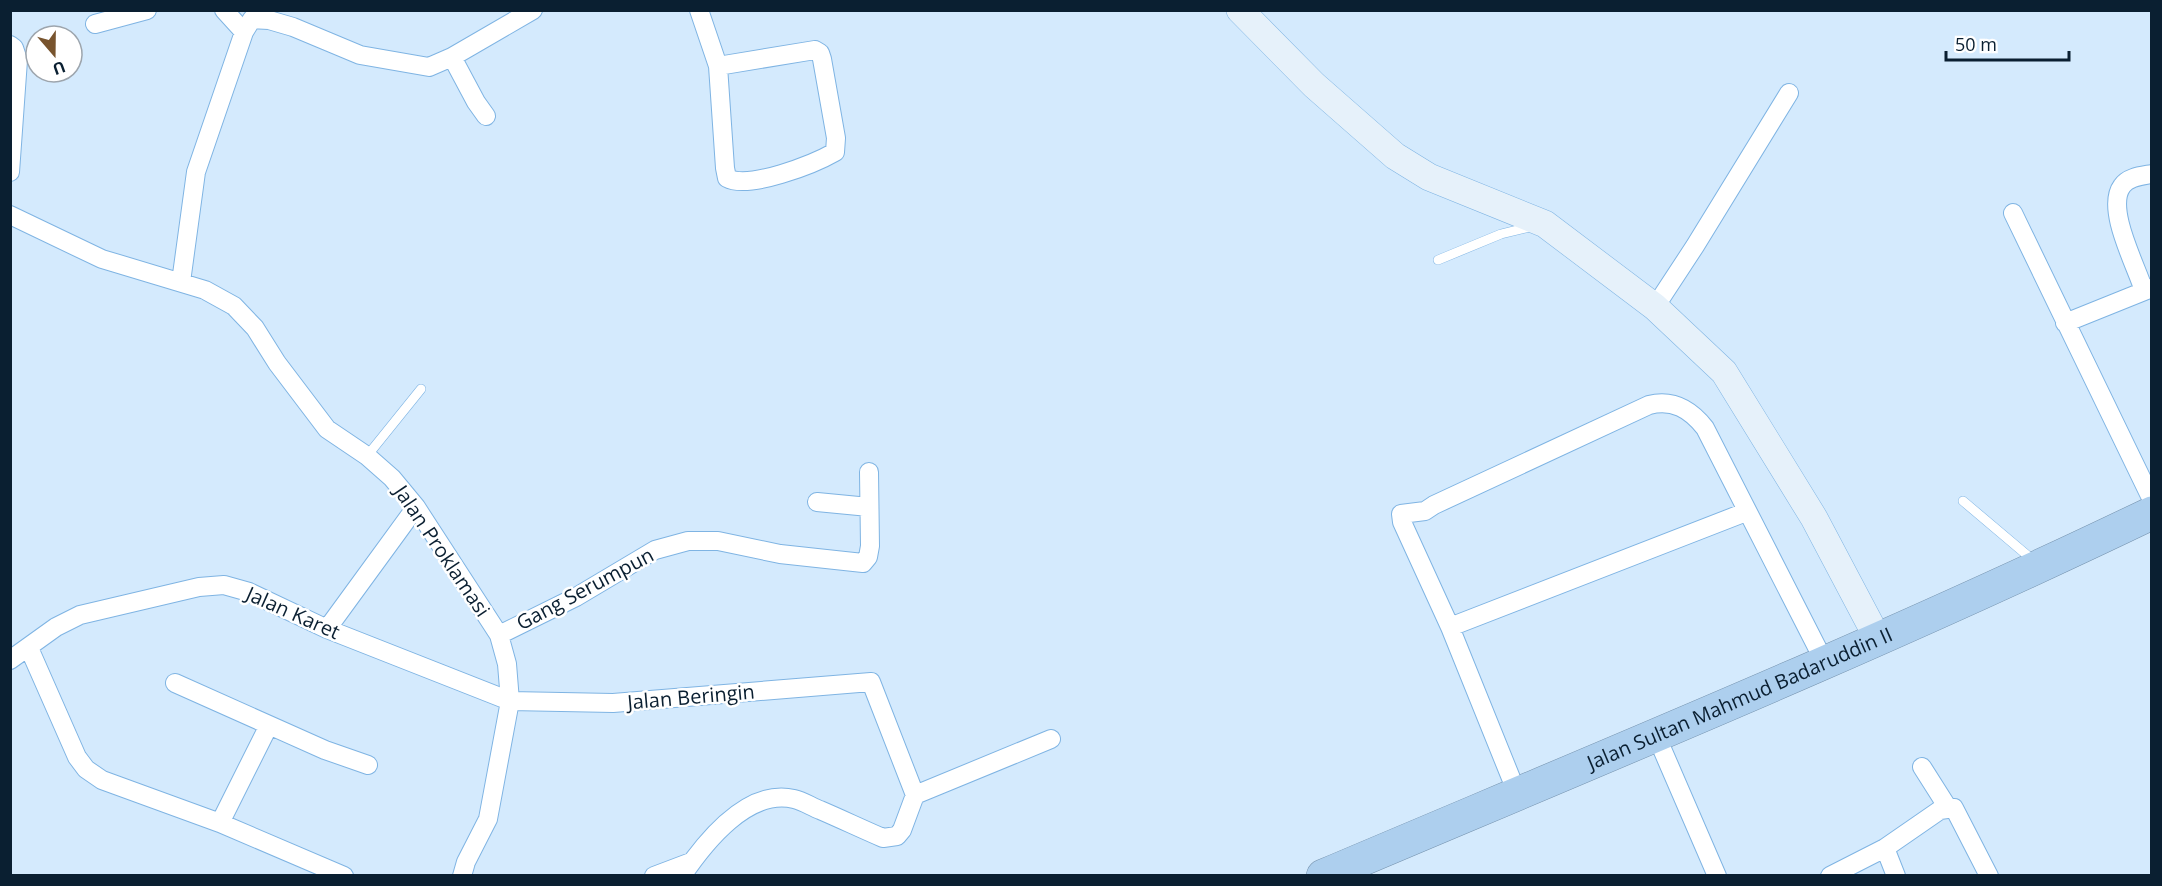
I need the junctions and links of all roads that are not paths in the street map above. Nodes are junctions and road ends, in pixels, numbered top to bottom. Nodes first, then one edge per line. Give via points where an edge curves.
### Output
1 (147, 10) edge
2 (224, 10) edge
3 (533, 10) edge
4 (699, 10) edge
5 (1240, 10) edge
6 (95, 24) dead end
7 (244, 32) junction
8 (10, 45) edge
9 (452, 57) junction
10 (718, 66) junction
11 (1789, 93) dead end
12 (486, 116) dead end
13 (10, 172) edge
14 (2151, 174) edge
15 (2013, 213) dead end
16 (10, 214) edge
17 (1545, 224) junction
18 (1438, 260) dead end
19 (181, 282) junction
20 (2148, 290) edge
21 (1654, 307) junction
22 (2065, 322) junction
23 (421, 388) dead end
24 (367, 456) junction
25 (869, 472) dead end
26 (2151, 500) edge
27 (1963, 501) dead end
28 (817, 502) dead end
29 (416, 507) junction
30 (869, 507) junction
31 (1746, 512) junction
32 (2151, 513) edge
33 (2040, 567) junction
34 (1450, 627) junction
35 (327, 629) junction
36 (499, 635) junction
37 (1878, 639) junction
38 (29, 648) junction
39 (10, 660) edge
40 (1824, 662) junction
41 (175, 683) dead end
42 (510, 701) junction
43 (269, 725) junction
44 (1656, 735) junction
45 (1052, 739) dead end
46 (368, 765) dead end
47 (1922, 767) dead end
48 (1517, 793) junction
49 (915, 795) junction
50 (1948, 808) junction
51 (220, 823) junction
52 (1885, 848) junction
53 (686, 869) edge
54 (344, 876) edge
55 (462, 876) edge
56 (654, 876) edge
57 (1323, 876) edge
58 (1718, 876) edge
59 (1830, 876) edge
60 (1896, 876) edge
61 (1989, 876) edge

1 - 6 street
2 - 7 street
3 - 9 street
4 - 10 street
5 - 17 street via 1314,86 1395,156 1429,177
7 - 9 street via 257,18 293,27 360,55 429,67
7 - 19 street via 196,172
8 - 13 street via 18,60
9 - 12 street
10 - 10 street via 815,50 820,53 836,138 835,152 762,179 734,182 727,178
11 - 21 street
14 - 20 street via 2134,177 2122,185 2117,211 2123,236
15 - 22 street
16 - 19 street, Jalan Proklamasi via 102,259
17 - 18 lane via 1501,234
17 - 21 street
19 - 24 street, Jalan Proklamasi via 234,306 255,328 327,429
20 - 22 street
21 - 37 street via 1724,372 1814,518
22 - 26 street
23 - 24 lane
24 - 29 street, Jalan Proklamasi
25 - 30 street, Gang Serumpun
27 - 33 lane
28 - 30 street
29 - 35 street
29 - 36 street, Jalan Proklamasi
30 - 36 street, Gang Serumpun via 870,546 863,563 780,554 718,541 688,541 655,550 576,597
31 - 34 street
31 - 34 street via 1696,417 1672,404 1649,405 1425,511 1401,514
31 - 40 street
32 - 33 highway, Jalan Sultan Mahmud Badaruddin II
33 - 37 highway, Jalan Sultan Mahmud Badaruddin II
34 - 48 street
35 - 38 street, Jalan Karet via 249,592 224,585 199,587 80,615
35 - 42 street, Jalan Karet
36 - 42 street, Jalan Proklamasi via 507,664
37 - 40 highway, Jalan Sultan Mahmud Badaruddin II
38 - 39 street, Jalan Karet
38 - 51 street via 77,757 86,769 102,780
40 - 44 highway, Jalan Sultan Mahmud Badaruddin II
41 - 43 street
42 - 49 street, Jalan Beringin via 613,703 872,682
42 - 55 street, Jalan Proklamasi via 488,819
43 - 46 street
43 - 51 street
44 - 48 highway, Jalan Sultan Mahmud Badaruddin II
44 - 58 street
45 - 49 street
47 - 50 street
48 - 57 highway, Jalan Sultan Mahmud Badaruddin II
49 - 53 street via 902,830 891,838 794,799 758,802 721,829
50 - 52 street
50 - 61 street via 1954,808
51 - 54 street
52 - 59 street
52 - 60 street
53 - 56 street

